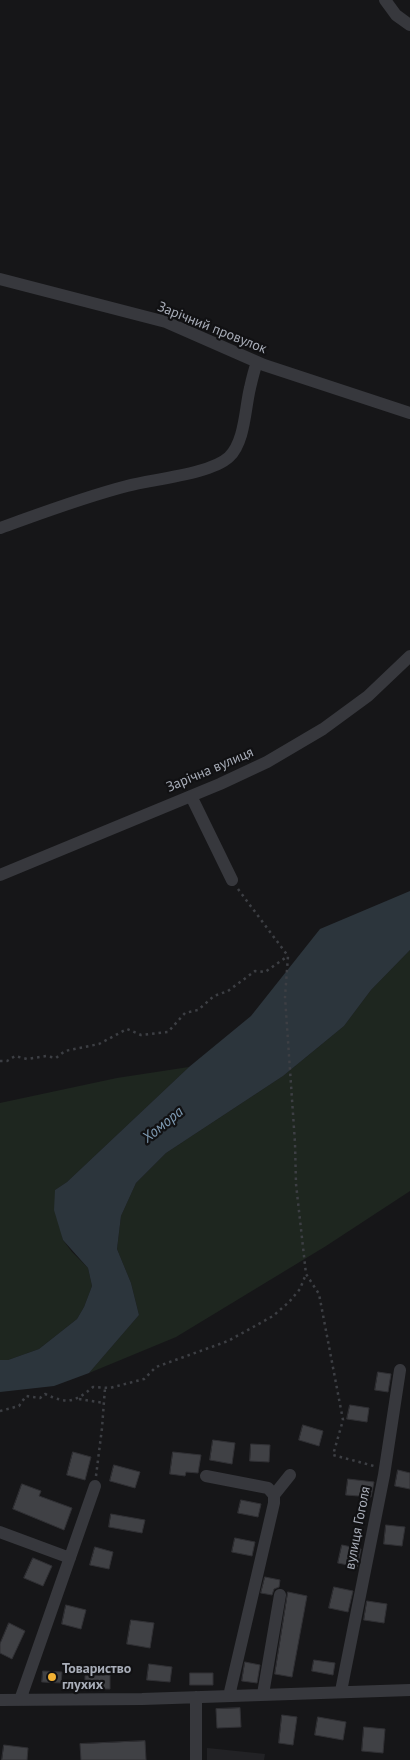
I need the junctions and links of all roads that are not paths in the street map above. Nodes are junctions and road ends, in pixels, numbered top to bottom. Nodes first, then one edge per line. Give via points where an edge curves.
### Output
1 (386, 0) edge
2 (410, 25) edge
3 (0, 279) edge
4 (257, 362) junction
5 (410, 413) edge
6 (0, 528) edge
7 (410, 656) edge
8 (191, 796) junction
9 (0, 875) edge
10 (232, 880) road end
11 (400, 1370) dead end
12 (290, 1475) dead end
13 (206, 1476) dead end
14 (94, 1486) road end
15 (274, 1495) junction
16 (0, 1532) edge
17 (70, 1558) junction
18 (280, 1595) dead end
19 (410, 1690) edge
20 (341, 1691) junction
21 (263, 1694) junction
22 (229, 1696) junction
23 (196, 1697) junction
24 (0, 1700) edge
25 (20, 1700) junction
26 (196, 1760) edge

1 - 2 street via 396,15
3 - 4 street, Зарічний провулок via 166,322
4 - 5 street, Зарічний провулок
4 - 6 street via 245,421 230,457 192,472 78,500
7 - 8 street, Зарічна вулиця via 368,696 324,729 267,762
8 - 9 street, Зарічна вулиця
8 - 10 street
11 - 20 street, вулиця Гоголя via 384,1475
12 - 15 street
13 - 15 street via 268,1488
14 - 17 street
15 - 22 street
16 - 17 street
17 - 25 street
18 - 21 street
19 - 20 street
20 - 21 street
21 - 22 street
22 - 23 street
23 - 25 street
23 - 26 street
24 - 25 street

